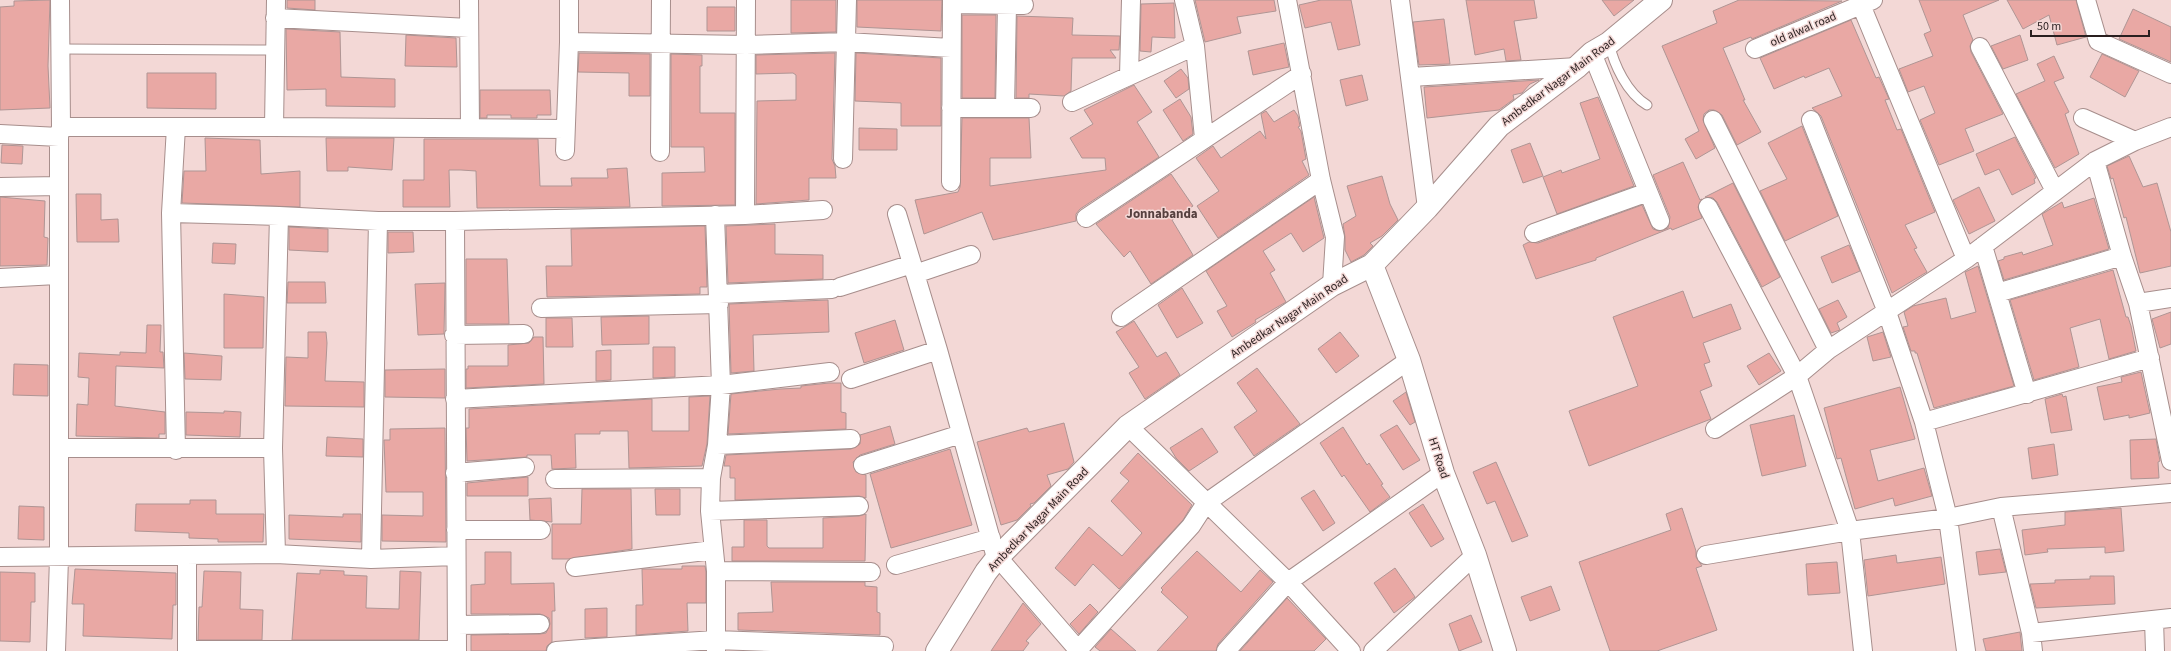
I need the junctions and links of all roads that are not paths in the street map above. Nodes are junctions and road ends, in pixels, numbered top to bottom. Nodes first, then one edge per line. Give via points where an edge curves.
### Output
1 (60, 0) edge
2 (276, 0) edge
3 (469, 0) edge
4 (569, 0) edge
5 (661, 0) edge
6 (746, 0) edge
7 (847, 0) edge
8 (1131, 0) edge
9 (1184, 0) edge
10 (1287, 0) edge
11 (1400, 0) edge
12 (2086, 0) edge
13 (952, 2) edge
14 (1865, 2) edge
15 (1651, 4) edge
16 (275, 18) junction
17 (469, 28) junction
18 (569, 42) junction
19 (846, 42) junction
20 (661, 43) junction
21 (746, 45) junction
22 (1195, 46) junction
23 (1980, 47) dead end
24 (951, 48) junction
25 (61, 49) junction
26 (1755, 49) dead end
27 (275, 50) junction
28 (1592, 54) junction
29 (1302, 74) junction
30 (2171, 74) edge
31 (1129, 76) junction
32 (1411, 77) junction
33 (1072, 102) dead end
34 (1647, 105) dead end
35 (951, 108) junction
36 (1005, 108) junction
37 (1031, 108) dead end
38 (2083, 118) dead end
39 (1713, 120) dead end
40 (1811, 120) dead end
41 (176, 126) junction
42 (2171, 126) edge
43 (274, 127) junction
44 (470, 128) junction
45 (565, 129) junction
46 (60, 132) junction
47 (0, 134) edge
48 (1204, 138) junction
49 (2135, 141) junction
50 (565, 151) dead end
51 (660, 152) dead end
52 (843, 159) dead end
53 (2095, 160) junction
54 (1321, 180) junction
55 (951, 182) dead end
56 (59, 186) junction
57 (0, 187) edge
58 (2055, 191) junction
59 (1648, 192) junction
60 (1708, 207) dead end
61 (1427, 208) junction
62 (823, 210) dead end
63 (171, 213) junction
64 (744, 214) junction
65 (897, 214) dead end
66 (715, 215) junction
67 (279, 216) junction
68 (1086, 218) dead end
69 (1660, 220) dead end
70 (378, 221) junction
71 (455, 221) junction
72 (1534, 233) dead end
73 (1982, 246) junction
74 (971, 256) dead end
75 (2122, 256) junction
76 (1966, 259) junction
77 (1372, 265) junction
78 (914, 269) junction
79 (57, 275) junction
80 (0, 278) edge
81 (1332, 285) junction
82 (1997, 293) junction
83 (2171, 298) edge
84 (719, 299) junction
85 (2138, 304) junction
86 (541, 308) dead end
87 (1887, 312) junction
88 (1121, 317) dead end
89 (524, 334) dead end
90 (454, 335) junction
91 (938, 350) junction
92 (1828, 350) junction
93 (2150, 358) junction
94 (1409, 360) junction
95 (830, 372) dead end
96 (1797, 376) junction
97 (851, 379) dead end
98 (721, 385) junction
99 (2027, 394) junction
100 (455, 399) junction
101 (1924, 422) junction
102 (1128, 426) junction
103 (1715, 429) dead end
104 (962, 434) junction
105 (851, 439) dead end
106 (717, 445) junction
107 (59, 448) junction
108 (273, 448) junction
109 (176, 450) junction
110 (2171, 461) edge
111 (863, 465) dead end
112 (525, 468) dead end
113 (455, 473) junction
114 (1443, 473) junction
115 (711, 478) junction
116 (555, 479) dead end
117 (2171, 493) edge
118 (1206, 504) junction
119 (860, 506) dead end
120 (2001, 507) junction
121 (710, 511) junction
122 (1948, 518) junction
123 (456, 530) junction
124 (541, 530) dead end
125 (1850, 531) junction
126 (991, 538) junction
127 (713, 550) junction
128 (276, 554) junction
129 (187, 555) junction
130 (1475, 555) junction
131 (1706, 555) dead end
132 (456, 556) junction
133 (0, 557) edge
134 (59, 558) junction
135 (371, 558) junction
136 (998, 558) junction
137 (896, 565) dead end
138 (575, 566) dead end
139 (716, 571) junction
140 (871, 572) dead end
141 (1288, 582) junction
142 (2162, 619) edge
143 (540, 624) dead end
144 (456, 625) junction
145 (2032, 633) junction
146 (716, 645) edge
147 (661, 648) edge
148 (875, 648) edge
149 (187, 650) edge
150 (457, 650) edge
151 (594, 650) edge
152 (1348, 650) edge
153 (56, 651) edge
154 (556, 651) edge
155 (937, 651) edge
156 (1078, 651) edge
157 (1226, 651) edge
158 (1373, 651) edge
159 (1504, 651) edge
160 (1863, 651) edge
161 (1966, 651) edge
162 (2033, 651) edge
163 (2155, 651) edge

1 - 25 street
2 - 16 street
3 - 17 street
4 - 18 street
5 - 20 street
6 - 21 street
7 - 19 street
8 - 31 street
9 - 22 street
10 - 29 street
11 - 32 street
12 - 30 street via 2098,41
13 - 24 street
13 - 36 street via 1016,5
14 - 26 street, old alwal road
14 - 76 street
15 - 28 street, Ambedkar Nagar Main Road
16 - 17 street
16 - 27 street
17 - 44 street
18 - 20 street
18 - 45 street
19 - 21 street
19 - 24 street
19 - 52 street
20 - 21 street
20 - 51 street
21 - 64 street
22 - 31 street
22 - 48 street
23 - 58 street
24 - 35 street
25 - 27 lane
25 - 46 street
27 - 43 street
28 - 32 street
28 - 34 lane via 1612,55 1622,76 1640,101
28 - 59 street
28 - 61 street, Ambedkar Nagar Main Road via 1499,126
29 - 48 street
29 - 54 street
31 - 33 street
32 - 61 street
35 - 36 street
35 - 55 street
36 - 37 street
38 - 49 street
39 - 92 street
40 - 87 street
41 - 43 street
41 - 46 street
41 - 63 street
42 - 49 street
43 - 44 street
44 - 45 street
45 - 50 street
46 - 47 street
46 - 56 street
48 - 68 street
49 - 53 street
53 - 58 street
53 - 75 street
54 - 81 street via 1335,237
54 - 88 street
56 - 57 street
56 - 79 street
58 - 73 street
59 - 69 street
59 - 72 street
60 - 96 street
61 - 77 street, Ambedkar Nagar Main Road
62 - 64 street
63 - 67 street
63 - 109 street
64 - 66 street
65 - 78 street
66 - 71 street
66 - 84 street
67 - 70 street
67 - 108 street
70 - 71 street
70 - 135 street
71 - 90 street
73 - 76 street
73 - 82 street
74 - 78 street
75 - 82 street
75 - 85 street
76 - 87 street
77 - 81 street, Ambedkar Nagar Main Road
77 - 94 street, HT Road
78 - 84 street via 836,288
78 - 91 street
79 - 80 street
79 - 107 street
81 - 102 street, Ambedkar Nagar Main Road
82 - 99 street
83 - 85 street
84 - 86 street
84 - 98 street
85 - 93 street
87 - 92 street
87 - 101 street
89 - 90 street
90 - 100 street
91 - 97 street
91 - 104 street
92 - 96 street
93 - 99 street
93 - 110 street
94 - 114 street, HT Road
94 - 118 street
95 - 98 street
96 - 103 street
96 - 125 street
98 - 100 street
98 - 106 street
99 - 101 street
100 - 113 street
101 - 122 street
102 - 118 street
102 - 136 street, Ambedkar Nagar Main Road
104 - 111 street
104 - 126 street
105 - 106 street
106 - 115 street
107 - 109 street
107 - 134 street
108 - 109 street
108 - 128 street
112 - 113 street
113 - 123 street
114 - 130 street, HT Road
114 - 141 street
115 - 116 street
115 - 121 street
117 - 120 street
118 - 141 street
118 - 156 street via 1191,526
119 - 121 street
120 - 122 street
120 - 145 street
121 - 127 street
122 - 125 street
122 - 161 street
123 - 124 street
123 - 132 street
125 - 131 street
125 - 160 street
126 - 136 street
126 - 137 street
127 - 138 street
127 - 139 street
128 - 129 street
128 - 135 street
129 - 134 street
129 - 149 street
130 - 158 street
130 - 159 street, HT Road
132 - 135 street
132 - 144 street
133 - 134 street
134 - 153 street
136 - 155 street, Ambedkar Nagar Main Road via 986,572
136 - 156 street
139 - 140 street
139 - 146 street
141 - 152 street
141 - 157 street
142 - 145 street
142 - 163 street
143 - 144 street
144 - 150 street
145 - 162 street
146 - 147 street
146 - 148 street
147 - 151 street
149 - 150 street
151 - 154 street

